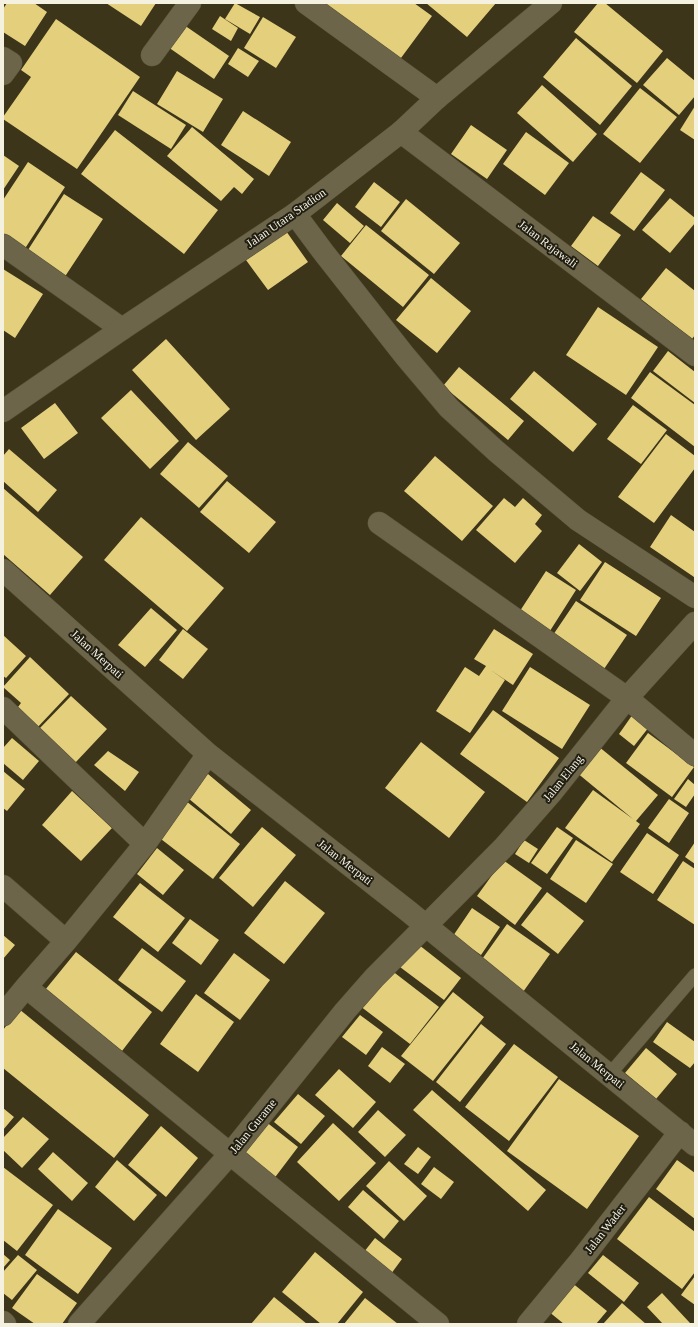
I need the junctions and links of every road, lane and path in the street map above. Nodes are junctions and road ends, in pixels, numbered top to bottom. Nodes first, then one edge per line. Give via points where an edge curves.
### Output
1 (190, 3) edge
2 (306, 3) edge
3 (552, 3) edge
4 (152, 55) dead end
5 (3, 58) edge
6 (3, 74) edge
7 (437, 98) junction
8 (401, 132) junction
9 (295, 214) junction
10 (3, 246) edge
11 (122, 329) junction
12 (695, 355) edge
13 (3, 411) edge
14 (379, 523) dead end
15 (3, 570) edge
16 (695, 597) edge
17 (695, 623) edge
18 (627, 698) junction
19 (3, 708) edge
20 (208, 754) junction
21 (695, 755) edge
22 (145, 844) junction
23 (3, 886) edge
24 (425, 926) junction
25 (66, 941) junction
26 (695, 975) edge
27 (26, 987) junction
28 (3, 1016) edge
29 (609, 1075) junction
30 (688, 1138) edge
31 (230, 1154) junction
32 (3, 1322) edge
33 (5, 1324) edge
34 (79, 1324) edge
35 (438, 1324) edge
36 (528, 1324) edge

1 - 4 street
2 - 7 street
3 - 7 street, Jalan Utara Stadion
5 - 6 street via 11,63
7 - 8 street, Jalan Utara Stadion
8 - 9 street, Jalan Utara Stadion
8 - 12 street, Jalan Rajawali
9 - 11 street, Jalan Utara Stadion
9 - 16 street via 405,356 449,408 578,520
10 - 11 street
11 - 13 street, Jalan Utara Stadion
14 - 18 street
15 - 20 street, Jalan Merpati
17 - 18 street, Jalan Elang
18 - 21 street
18 - 24 street, Jalan Elang via 552,792 504,847
19 - 22 street
20 - 22 street
20 - 24 street, Jalan Merpati
22 - 25 street
23 - 25 street
24 - 29 street, Jalan Merpati
24 - 31 street, Jalan Gurame via 345,1011
25 - 27 street
26 - 29 lane
27 - 28 street
27 - 31 street
29 - 30 street, Jalan Merpati
30 - 36 street, Jalan Wader
31 - 34 street, Jalan Gurame
31 - 35 street
32 - 33 street

